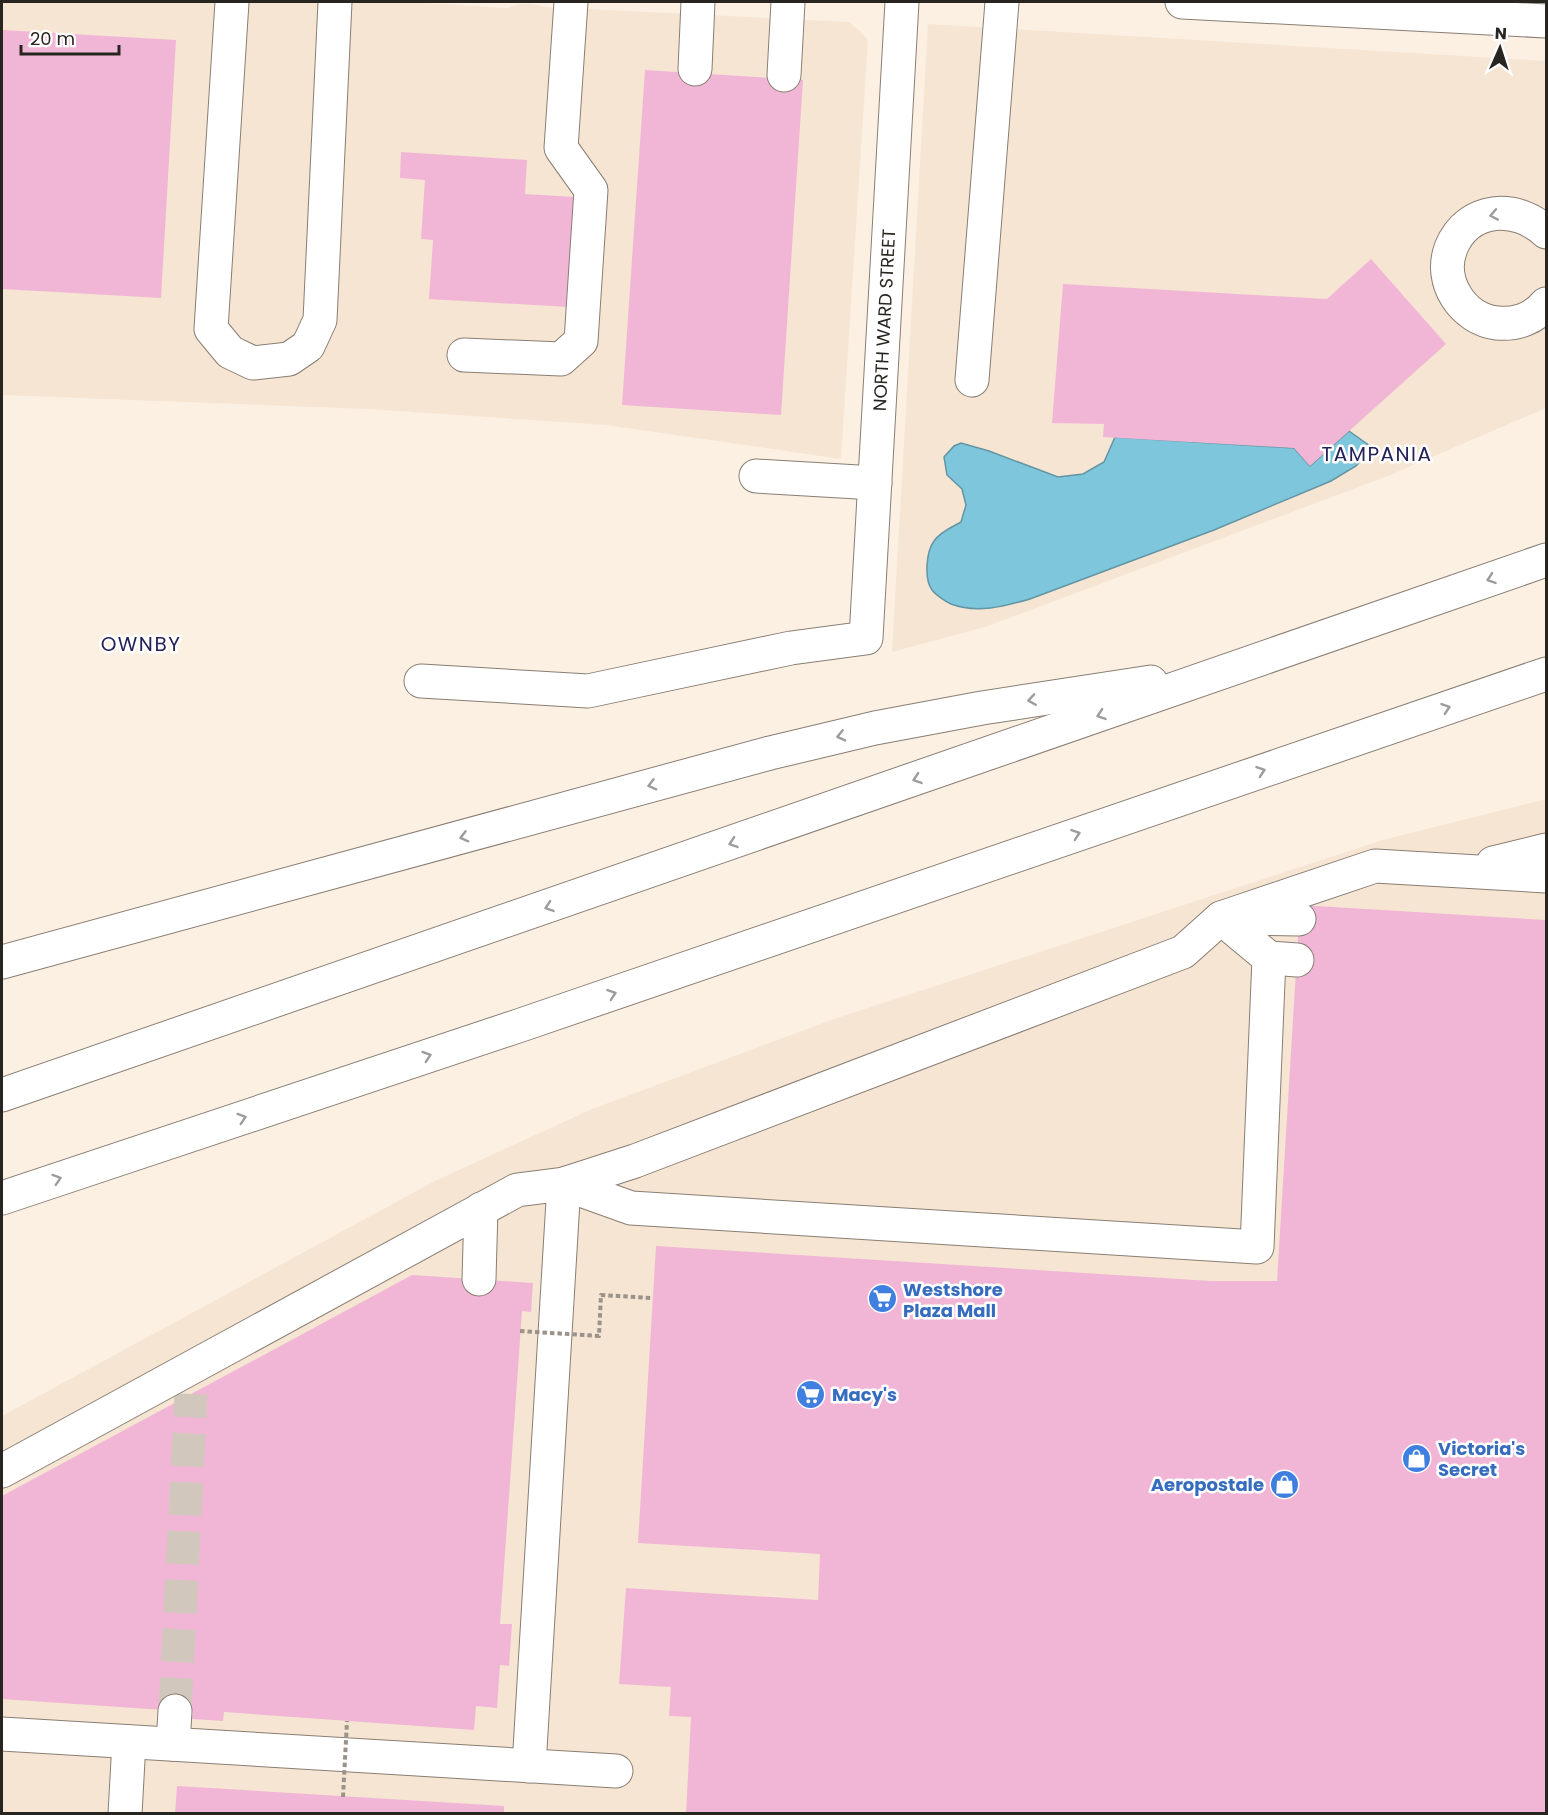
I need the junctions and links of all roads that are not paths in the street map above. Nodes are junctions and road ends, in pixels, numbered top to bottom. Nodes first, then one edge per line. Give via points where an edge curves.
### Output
1 (232, 2) edge
2 (335, 2) edge
3 (571, 2) edge
4 (698, 2) edge
5 (788, 2) edge
6 (902, 2) edge
7 (1002, 2) edge
8 (1182, 2) edge
9 (1546, 21) edge
10 (695, 69) dead end
11 (784, 75) dead end
12 (1546, 232) edge
13 (1546, 304) edge
14 (464, 354) dead end
15 (972, 380) dead end
16 (756, 476) dead end
17 (875, 483) junction
18 (1546, 560) edge
19 (1295, 647) junction
20 (1546, 674) edge
21 (421, 681) dead end
22 (1546, 850) edge
23 (1461, 871) junction
24 (1546, 876) edge
25 (1221, 918) junction
26 (1299, 918) dead end
27 (2, 962) edge
28 (2, 1095) edge
29 (564, 1184) junction
30 (2, 1198) edge
31 (481, 1209) junction
32 (479, 1279) dead end
33 (2, 1471) edge
34 (175, 1711) tunnel mouth
35 (2, 1734) edge
36 (129, 1742) junction
37 (173, 1744) junction
38 (529, 1766) junction
39 (616, 1771) dead end
40 (125, 1814) edge

1 - 2 main road via 211,329 230,352 253,363 290,359 308,346 320,320
3 - 14 main road via 561,148 591,190 581,341 561,359
4 - 10 main road
5 - 11 main road
6 - 17 main road, NORTH WARD STREET
7 - 15 main road
8 - 9 main road
12 -> 13 main road via 1531,219 1513,213 1494,213 1475,220 1461,232 1451,248 1448,267 1450,286 1459,303 1472,315 1489,322 1507,324 1524,320
16 - 17 main road
17 - 21 main road, NORTH WARD STREET via 866,638 790,648 588,691
18 -> 19 main road
19 -> 27 main road via 1220,668 875,728 770,753
19 -> 28 main road
30 -> 20 main road
22 - 23 main road
23 - 24 main road
23 - 25 main road via 1375,866
25 - 26 main road
25 - 29 main road via 1183,952 635,1161
25 - 29 main road via 1283,959 1268,1248 631,1208
29 - 31 main road via 517,1190
29 - 38 main road
31 - 32 main road
31 - 33 main road via 191,1381
34 - 37 main road
35 - 36 main road
36 - 37 main road
36 - 40 main road
37 - 38 main road
38 - 39 main road

